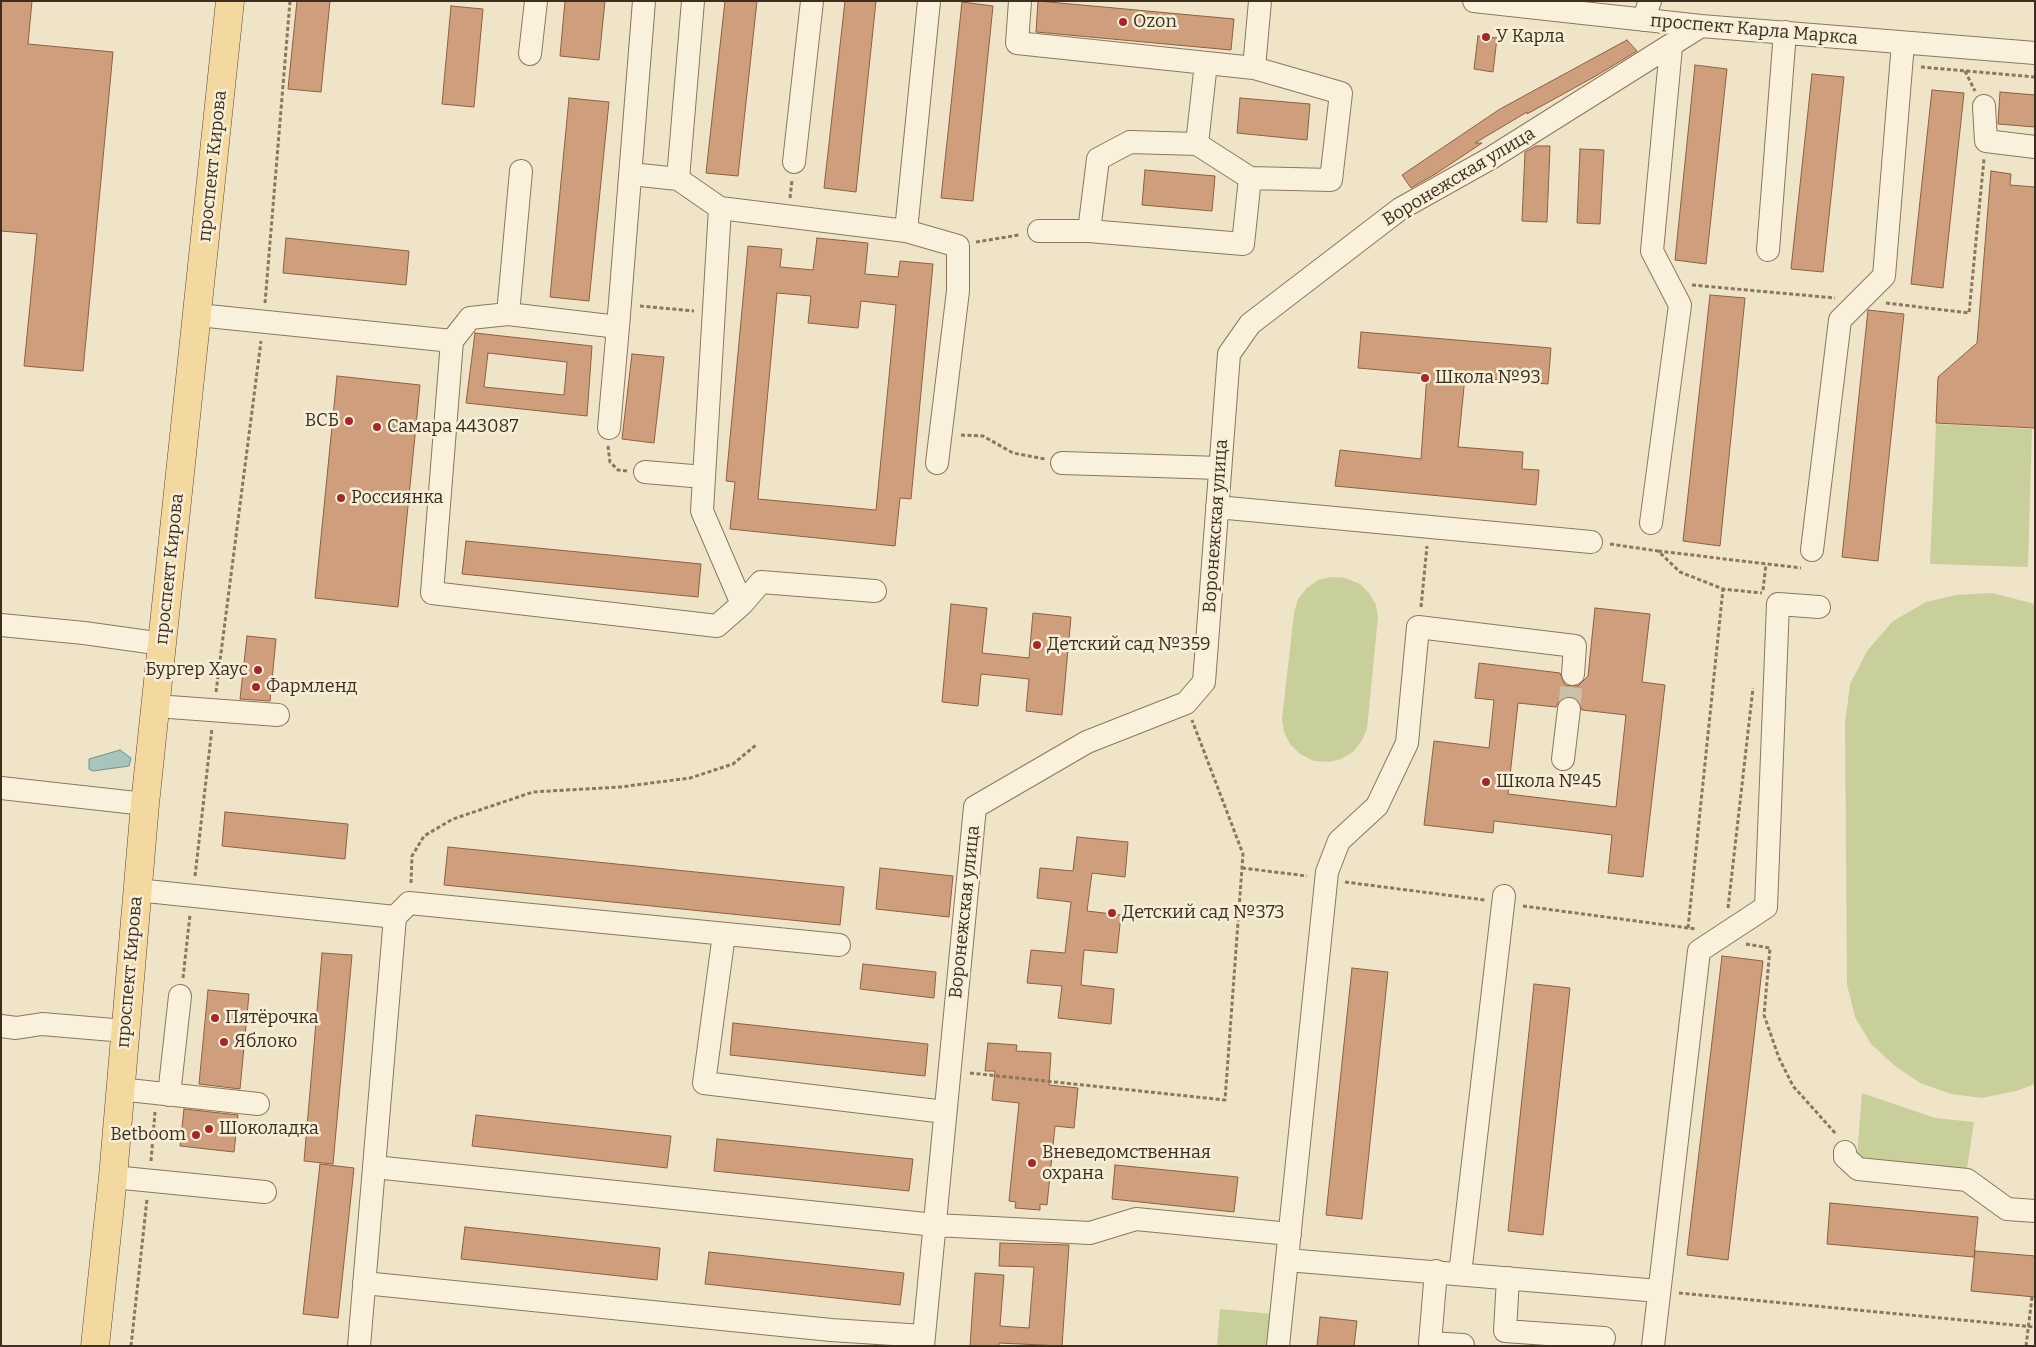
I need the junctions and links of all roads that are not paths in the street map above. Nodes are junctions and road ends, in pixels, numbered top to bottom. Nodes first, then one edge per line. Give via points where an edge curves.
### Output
1 (230, 1) edge
2 (536, 1) edge
3 (644, 1) edge
4 (693, 1) edge
5 (812, 1) edge
6 (929, 1) edge
7 (1020, 1) edge
8 (1260, 1) edge
9 (1474, 1) edge
10 (1558, 6) edge
11 (1647, 11) edge
12 (1701, 26) junction
13 (1785, 32) junction
14 (1671, 47) junction
15 (2035, 53) edge
16 (530, 54) dead end
17 (1902, 54) junction
18 (1206, 63) junction
19 (1254, 68) junction
20 (1984, 106) dead end
21 (1197, 144) junction
22 (2035, 147) edge
23 (794, 162) road end
24 (521, 172) dead end
25 (631, 174) junction
26 (1250, 178) junction
27 (678, 179) junction
28 (720, 208) junction
29 (906, 231) junction
30 (1040, 231) road end
31 (1089, 231) junction
32 (1768, 250) dead end
33 (508, 314) junction
34 (198, 315) junction
35 (618, 327) junction
36 (452, 341) junction
37 (609, 428) road end
38 (938, 462) dead end
39 (1062, 463) road end
40 (1220, 468) junction
41 (645, 472) road end
42 (704, 476) junction
43 (1217, 507) junction
44 (1651, 523) dead end
45 (1601, 543) road end
46 (1812, 550) road end
47 (875, 591) dead end
48 (742, 604) junction
49 (1819, 607) dead end
50 (1, 625) edge
51 (163, 644) junction
52 (1572, 674) tunnel mouth
53 (156, 706) junction
54 (1570, 709) tunnel mouth
55 (278, 715) dead end
56 (1564, 759) dead end
57 (1, 788) edge
58 (145, 804) junction
59 (137, 890) junction
60 (1504, 896) dead end
61 (402, 910) junction
62 (724, 934) junction
63 (839, 945) dead end
64 (180, 996) road end
65 (9, 1027) edge
66 (124, 1038) junction
67 (119, 1088) junction
68 (163, 1095) junction
69 (258, 1104) dead end
70 (946, 1112) junction
71 (1845, 1152) road end
72 (374, 1168) junction
73 (113, 1177) junction
74 (266, 1192) dead end
75 (2035, 1211) edge
76 (935, 1224) junction
77 (1290, 1234) junction
78 (1286, 1260) junction
79 (1436, 1271) junction
80 (1460, 1274) junction
81 (1508, 1278) junction
82 (364, 1283) junction
83 (1658, 1291) junction
84 (830, 1338) edge
85 (1604, 1338) dead end
86 (924, 1341) edge
87 (1463, 1345) edge
88 (95, 1346) edge
89 (359, 1346) edge
90 (1278, 1346) edge
91 (1653, 1346) edge

1 - 34 main road, проспект Кирова
2 - 16 street
3 - 25 street
4 - 27 street
5 - 23 street
6 - 29 street
7 - 18 street via 1017,43
8 - 19 street
9 - 10 street, проспект Карла Маркса
10 - 11 street, проспект Карла Маркса
11 - 12 street, проспект Карла Маркса
12 - 13 street, проспект Карла Маркса
12 - 14 street, Воронежская улица
13 - 17 street, проспект Карла Маркса
13 - 32 street
14 - 40 street, Воронежская улица via 1400,209 1250,324 1229,354
14 - 44 street via 1652,251 1680,304
15 - 17 street, проспект Карла Маркса
17 - 46 street via 1884,276 1840,320
18 - 19 street
18 - 21 street
19 - 26 street via 1342,93 1330,180
20 - 22 street via 1986,141
21 - 26 street
21 - 31 street via 1130,142 1098,159
24 - 33 street
25 - 27 street
25 - 35 street
26 - 31 street via 1244,244
27 - 28 street
28 - 29 street
28 - 42 street
29 - 38 street via 958,246 958,291
30 - 31 street
33 - 35 street
33 - 36 street via 470,318
34 - 36 street
34 - 51 main road, проспект Кирова
35 - 37 street
36 - 48 street via 432,593 717,626
39 - 40 street
40 - 43 street, Воронежская улица
41 - 42 street
42 - 48 street via 702,511
43 - 45 street
43 - 70 street, Воронежская улица via 1204,682 1186,703 1087,742 976,806
47 - 48 street via 761,582
49 - 83 street via 1778,604 1766,908 1699,951
50 - 51 street
51 - 53 main road, проспект Кирова
52 - 77 street via 1575,646 1418,627 1407,743 1377,806 1339,841 1327,872
53 - 55 street
53 - 58 main road, проспект Кирова
54 - 56 street
57 - 58 street
58 - 59 main road, проспект Кирова
59 - 61 street via 193,897
59 - 66 main road, проспект Кирова
60 - 80 street
61 - 62 street
61 - 72 street
62 - 63 street
62 - 70 street via 704,1083
64 - 68 street
65 - 66 street via 42,1024
66 - 67 main road, проспект Кирова
67 - 68 street
67 - 73 main road, проспект Кирова
68 - 69 street
70 - 76 street, Воронежская улица
71 - 75 street via 1845,1157 1858,1169 1966,1180 2007,1208
72 - 76 street
72 - 82 street
73 - 74 street
73 - 88 main road, проспект Кирова
76 - 77 street via 1090,1233 1136,1219
76 - 86 street, Воронежская улица
77 - 78 street
78 - 79 street
78 - 90 street
79 - 80 street
79 - 87 street via 1430,1343
80 - 81 street
81 - 83 street
81 - 85 street via 1505,1331
82 - 84 street
82 - 89 street
83 - 91 street
84 - 86 street

